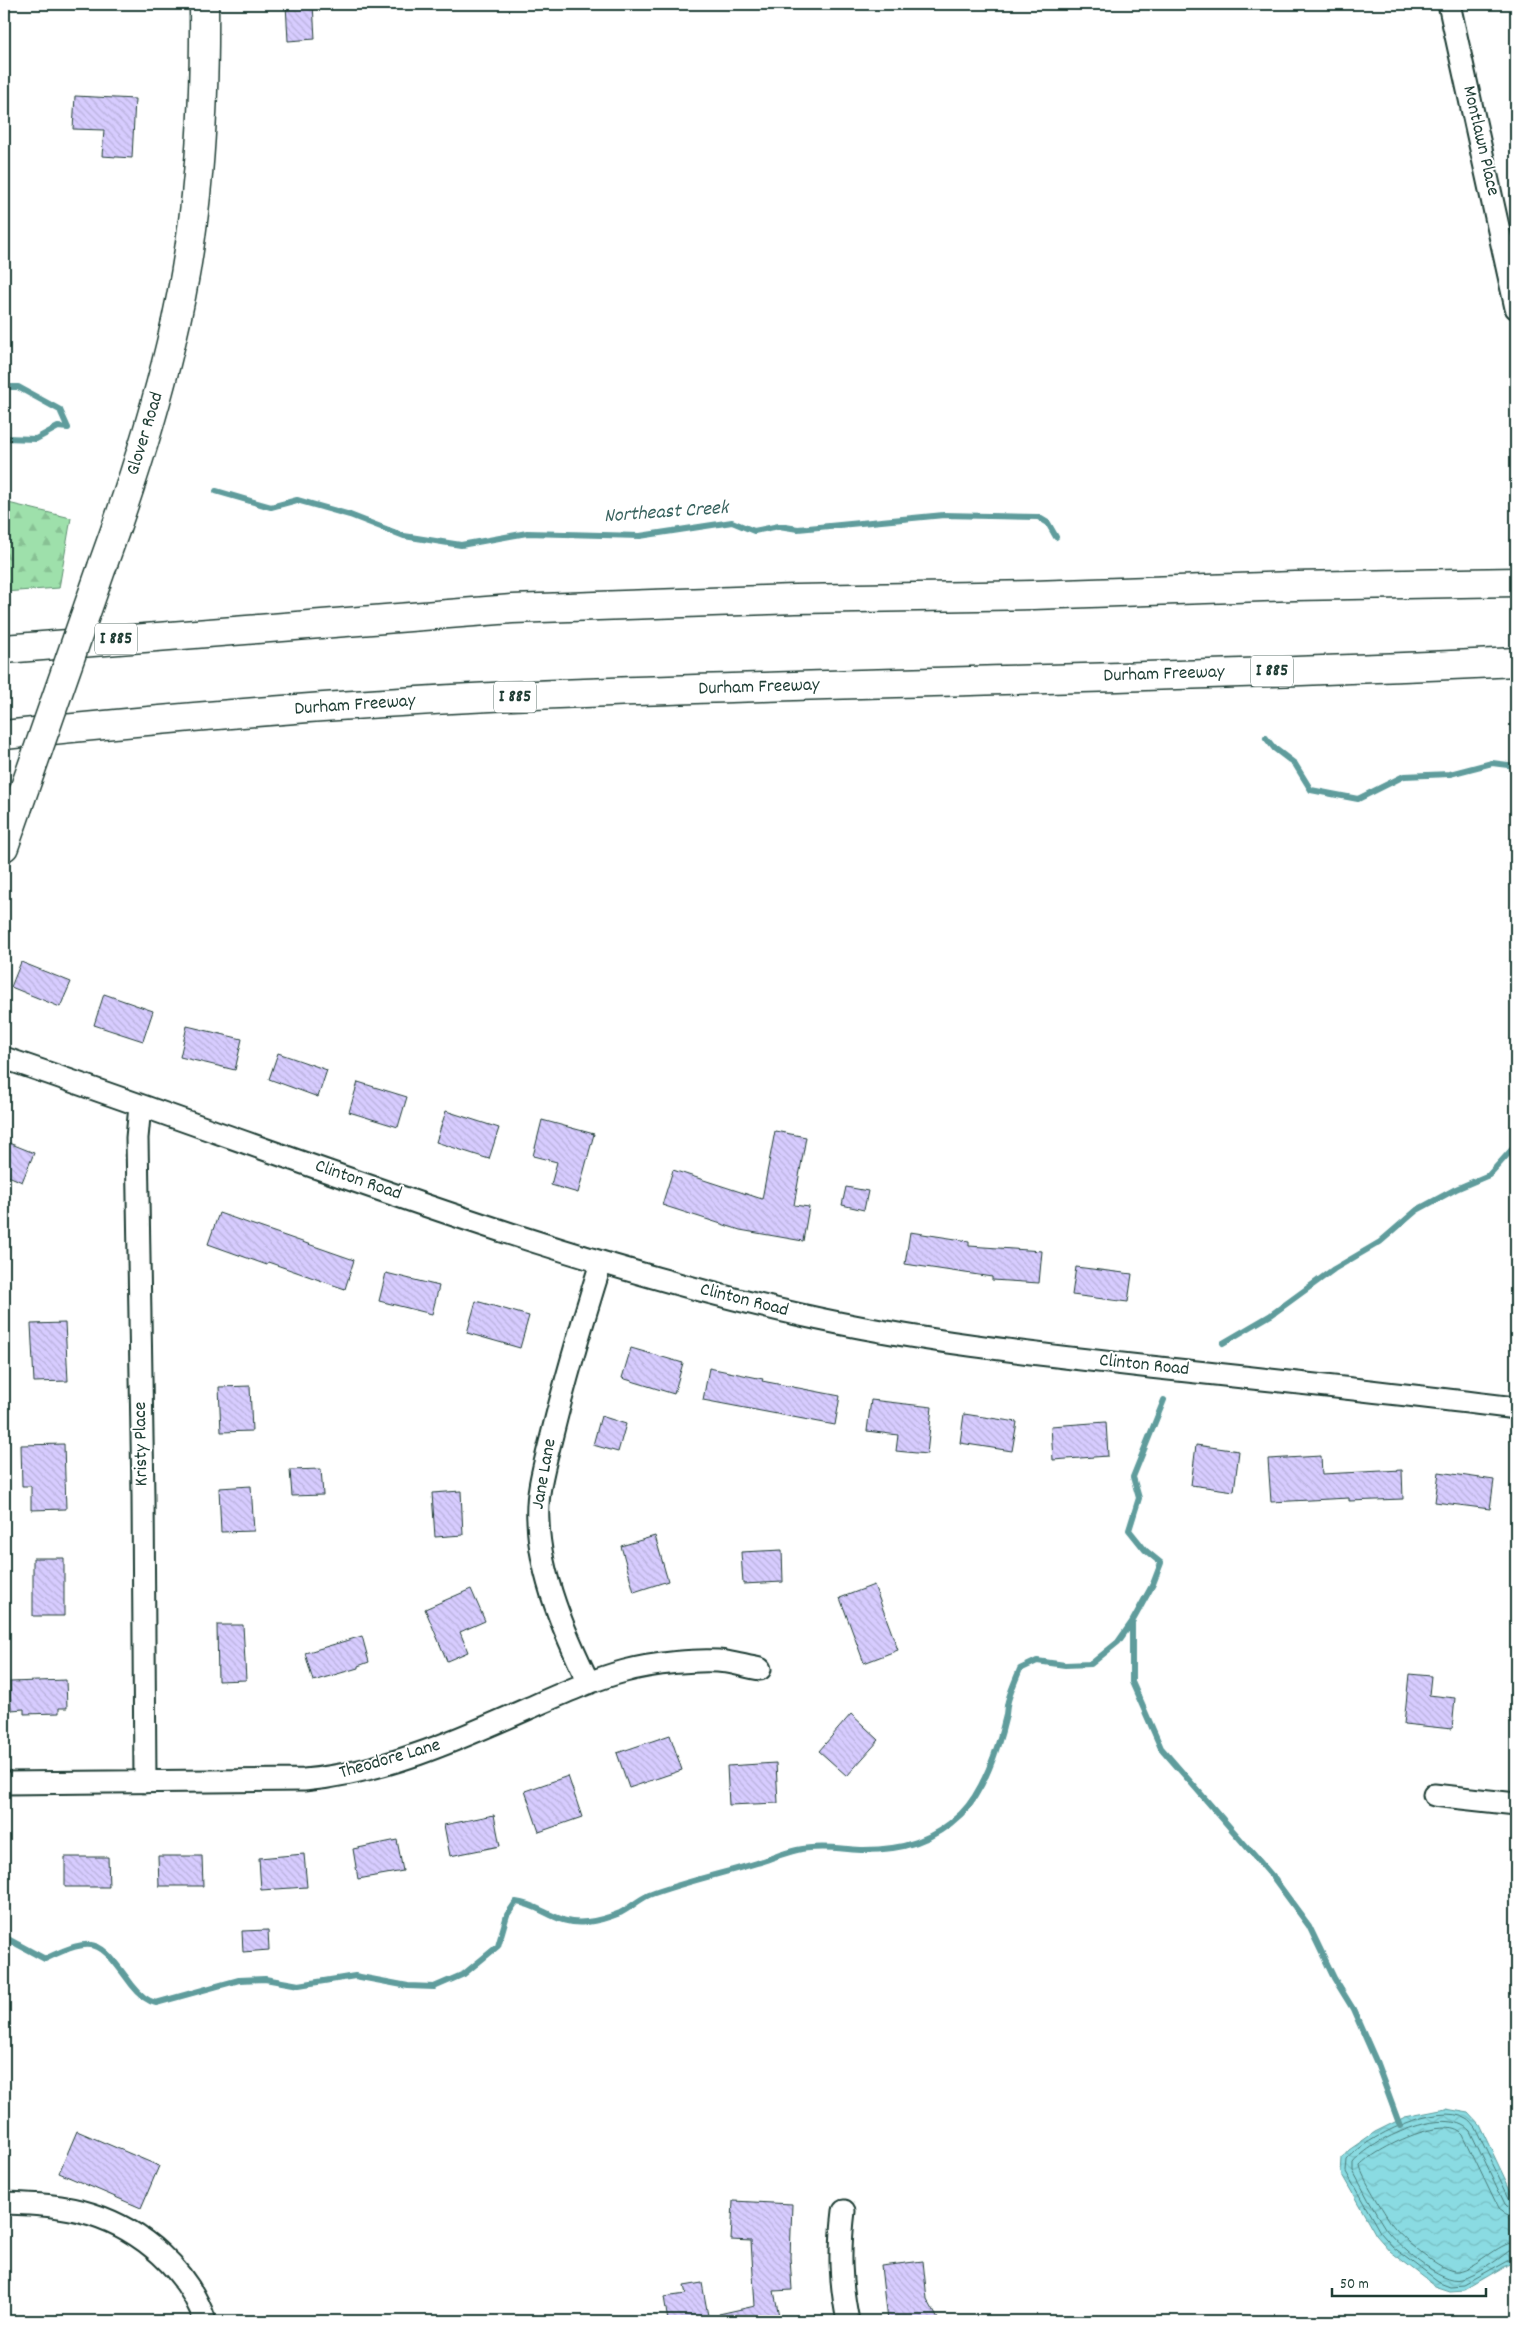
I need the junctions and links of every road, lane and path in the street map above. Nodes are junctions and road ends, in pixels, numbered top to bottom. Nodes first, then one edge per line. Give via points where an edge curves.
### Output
1 (204, 4) edge
2 (1449, 4) edge
3 (1510, 243) edge
4 (1516, 308) edge
5 (1516, 582) edge
6 (4, 649) edge
7 (1516, 662) edge
8 (4, 735) edge
9 (4, 847) edge
10 (4, 1058) edge
11 (140, 1106) junction
12 (601, 1263) junction
13 (1516, 1408) edge
14 (760, 1670) dead end
15 (589, 1683) junction
16 (145, 1782) junction
17 (4, 1784) edge
18 (1434, 1795) dead end
19 (1516, 1804) edge
20 (4, 2203) edge
21 (844, 2211) dead end
22 (204, 2321) edge
23 (848, 2321) edge

1 - 9 main road, Glover Road, bridge via 201,151 184,280 158,397 138,464
2 - 3 street, Montlawn Place
3 - 4 street, Montlawn Place
5 - 6 main road, I 885 via 512,609
7 - 8 main road, Durham Freeway / I 885 via 609,692 245,714
10 - 11 street, Clinton Road
11 - 12 street, Clinton Road via 507,1234
11 - 16 street, Kristy Place via 137,1138
12 - 13 street, Clinton Road via 687,1288 890,1332 1070,1358
12 - 15 street, Jane Lane via 556,1417 544,1467 538,1521 545,1569
14 - 15 street, Theodore Lane via 725,1662 692,1662 627,1670
15 - 16 street, Theodore Lane via 445,1744 390,1763 330,1777
16 - 17 street, Theodore Lane
18 - 19 street
20 - 22 street via 64,2207 90,2213 123,2227 154,2248 174,2268 196,2299
21 - 23 street via 840,2244 841,2286

